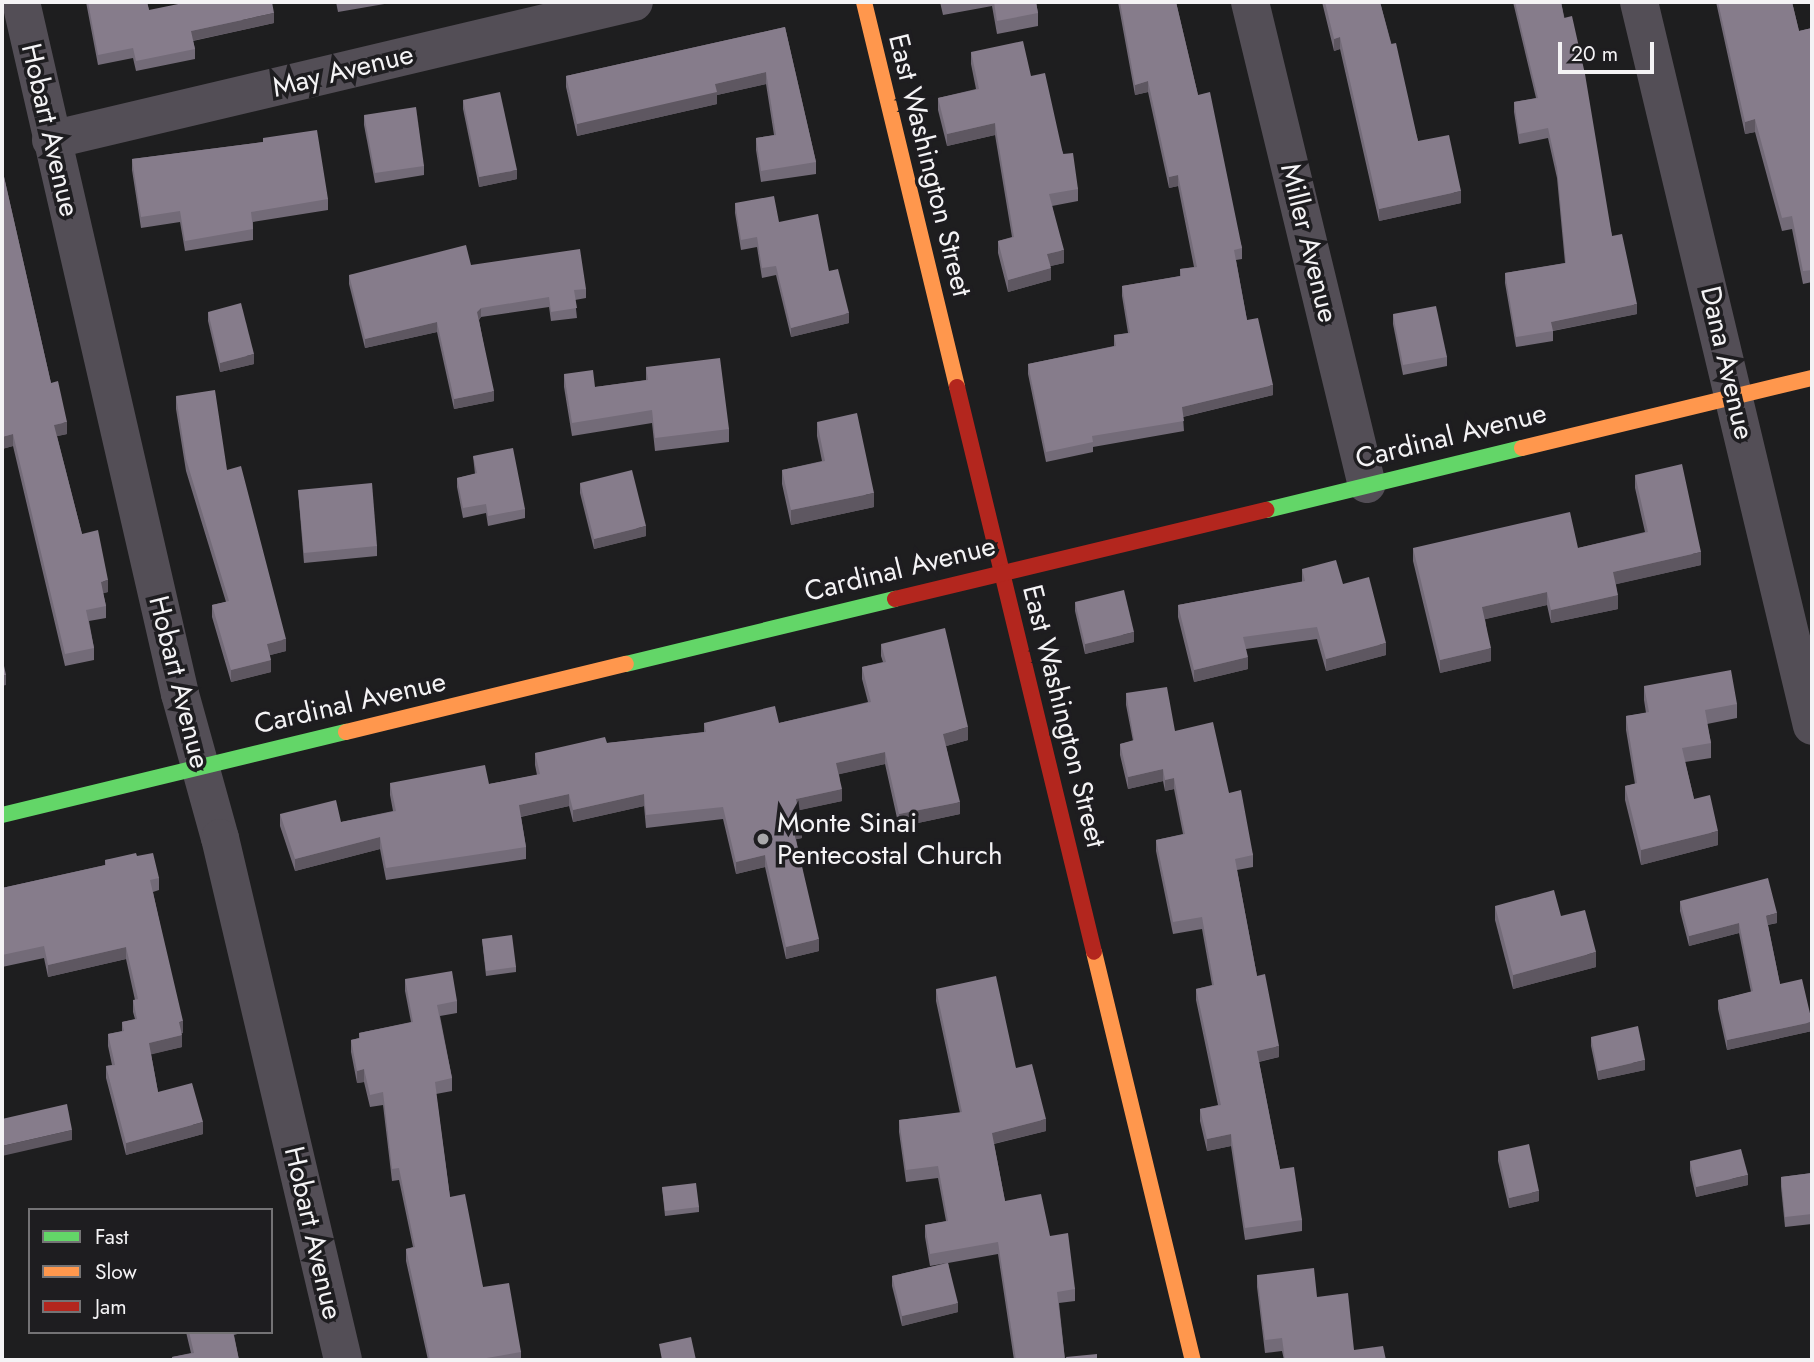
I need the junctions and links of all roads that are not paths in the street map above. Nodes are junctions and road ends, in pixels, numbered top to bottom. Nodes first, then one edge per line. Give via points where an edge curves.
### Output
1 (21, 2) edge
2 (634, 2) edge
3 (864, 2) edge
4 (1250, 2) edge
5 (1639, 2) edge
6 (51, 140) junction
7 (1812, 378) edge
8 (1735, 395) junction
9 (1367, 484) junction
10 (1002, 571) junction
11 (1812, 726) edge
12 (200, 766) junction
13 (2, 815) edge
14 (343, 1360) edge
15 (1192, 1360) edge

1 - 6 street, Hobart Avenue
2 - 6 street, May Avenue
3 - 10 street, East Washington Street
4 - 9 street, Miller Avenue
5 - 8 street, Dana Avenue
6 - 12 street, Hobart Avenue
7 - 8 street, Cardinal Avenue
8 - 9 street, Cardinal Avenue
8 - 11 street, Dana Avenue
9 - 10 street, Cardinal Avenue
10 - 12 street, Cardinal Avenue via 934,592 882,600
10 - 15 street, East Washington Street
12 - 13 street, Cardinal Avenue
12 - 14 street, Hobart Avenue

